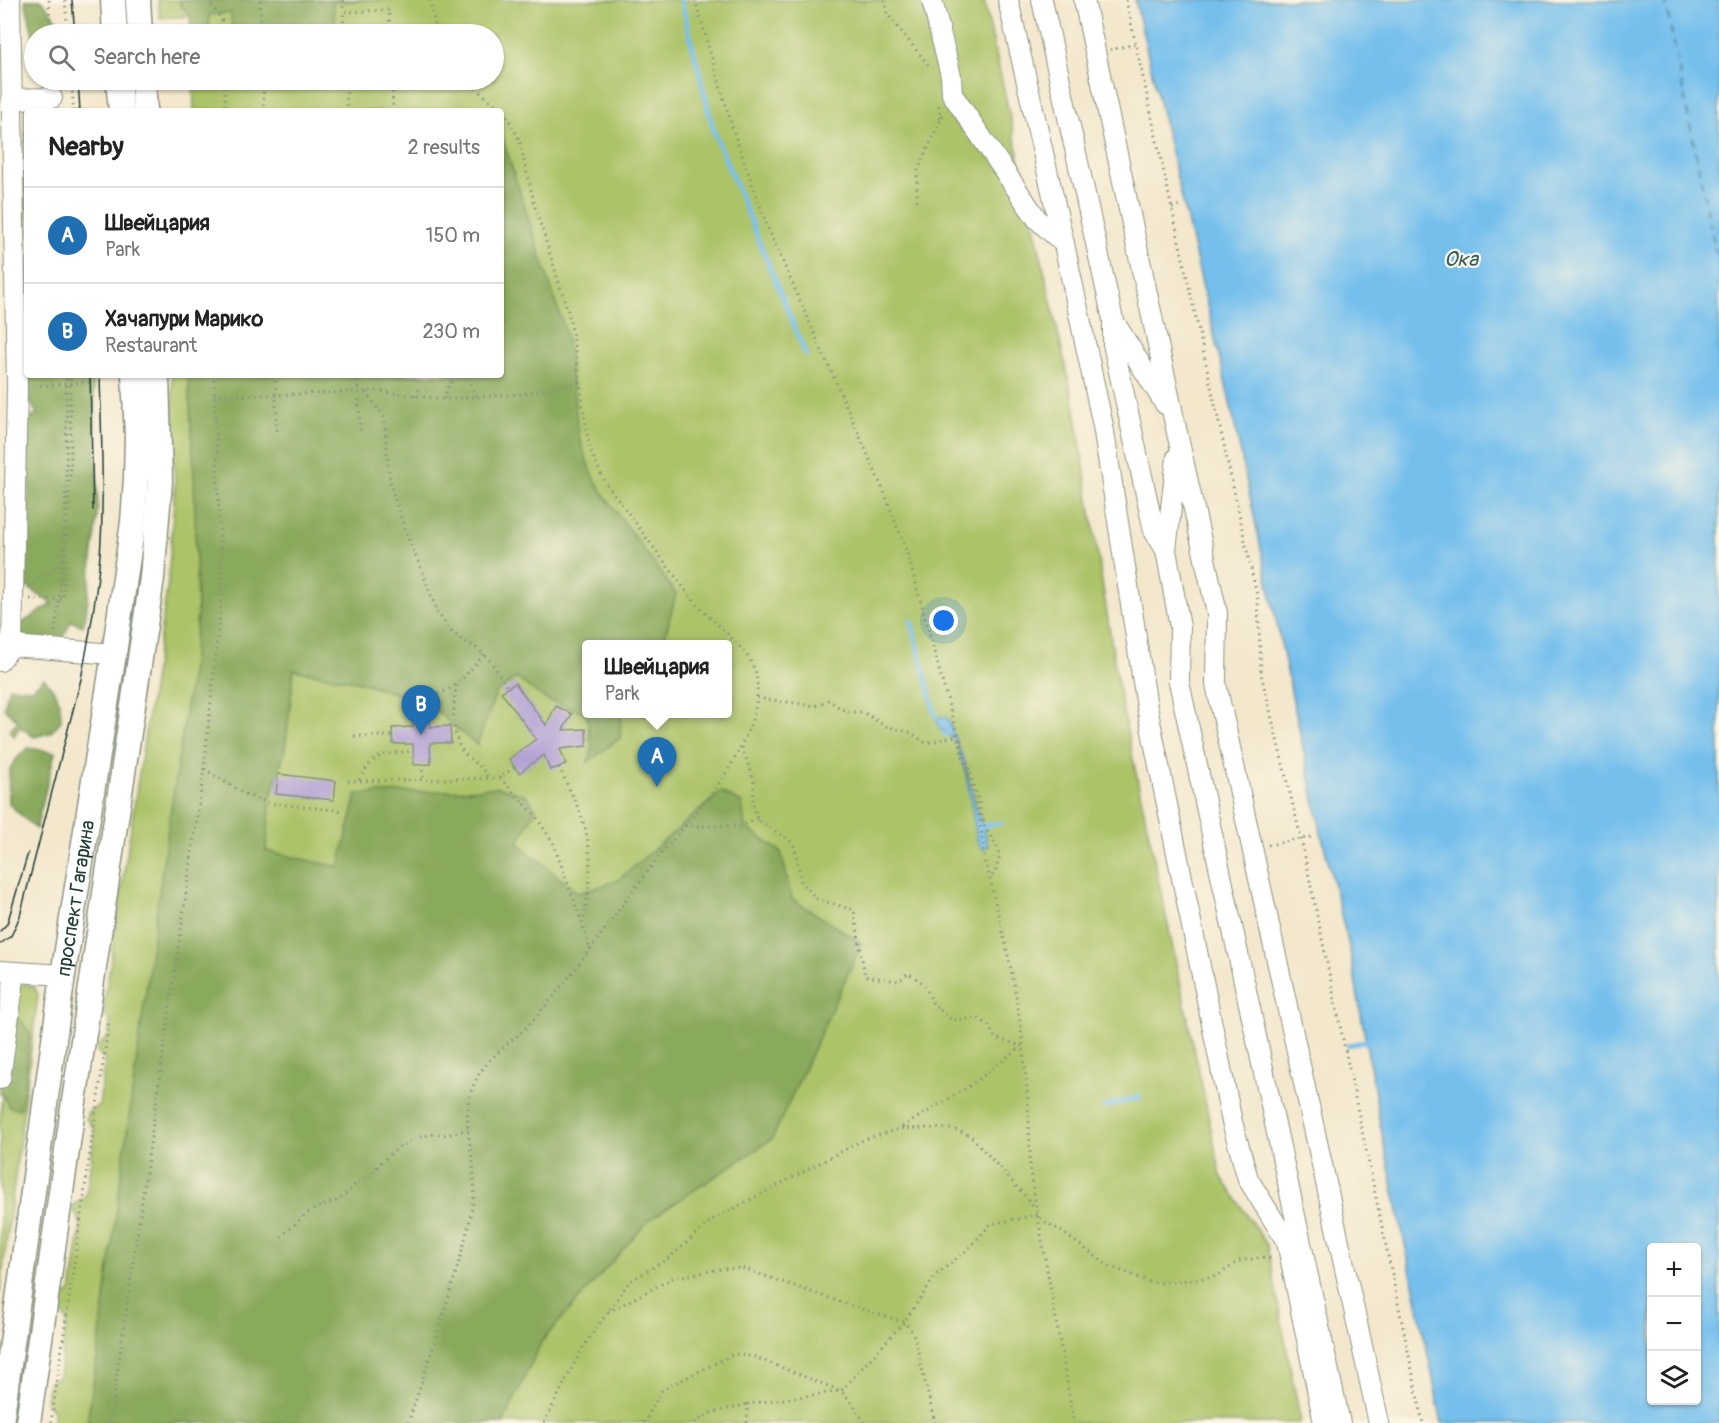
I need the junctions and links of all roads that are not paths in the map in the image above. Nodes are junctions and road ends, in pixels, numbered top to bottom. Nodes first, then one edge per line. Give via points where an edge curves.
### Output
1 (10, 0) edge
2 (112, 0) edge
3 (138, 0) edge
4 (932, 0) edge
5 (1008, 0) edge
6 (1042, 0) edge
7 (1084, 0) edge
8 (114, 24) edge
9 (139, 24) edge
10 (5, 70) edge
11 (116, 90) edge
12 (144, 90) edge
13 (51, 98) dead end
14 (11, 99) junction
15 (112, 108) edge
16 (145, 108) edge
17 (1064, 244) junction
18 (7, 245) edge
19 (1113, 320) junction
20 (134, 378) edge
21 (157, 378) edge
22 (9, 387) edge
23 (1173, 419) junction
24 (1179, 442) junction
25 (1166, 550) junction
26 (6, 645) edge
27 (114, 654) junction
28 (0, 661) edge
29 (7, 971) edge
30 (63, 975) junction
31 (0, 1079) edge
32 (1, 1423) edge
33 (28, 1423) edge
34 (1324, 1423) edge
35 (1340, 1423) edge
36 (1379, 1423) edge

1 - 10 street
2 - 8 main road
3 - 9 main road
4 - 17 street via 951,76 946,95 1037,219
5 - 17 street
6 - 19 street
7 - 23 street
10 - 14 street
11 - 15 main road
12 - 16 main road
13 - 14 street
14 - 18 street
17 - 34 street via 1103,426 1148,707 1232,1122 1248,1179 1287,1242
18 - 22 street
19 - 23 street
19 - 25 street via 1113,344 1154,531
20 - 27 main road, проспект Гагарина via 137,436 132,533
21 - 33 main road, проспект Гагарина via 160,481 152,578
22 - 26 street via 13,598
23 - 24 street
24 - 25 street
24 - 36 street via 1217,613 1216,684
25 - 35 street via 1180,627 1179,682
26 - 27 street
26 - 28 street
27 - 30 main road, проспект Гагарина
29 - 30 street
29 - 31 street
30 - 32 main road, проспект Гагарина

